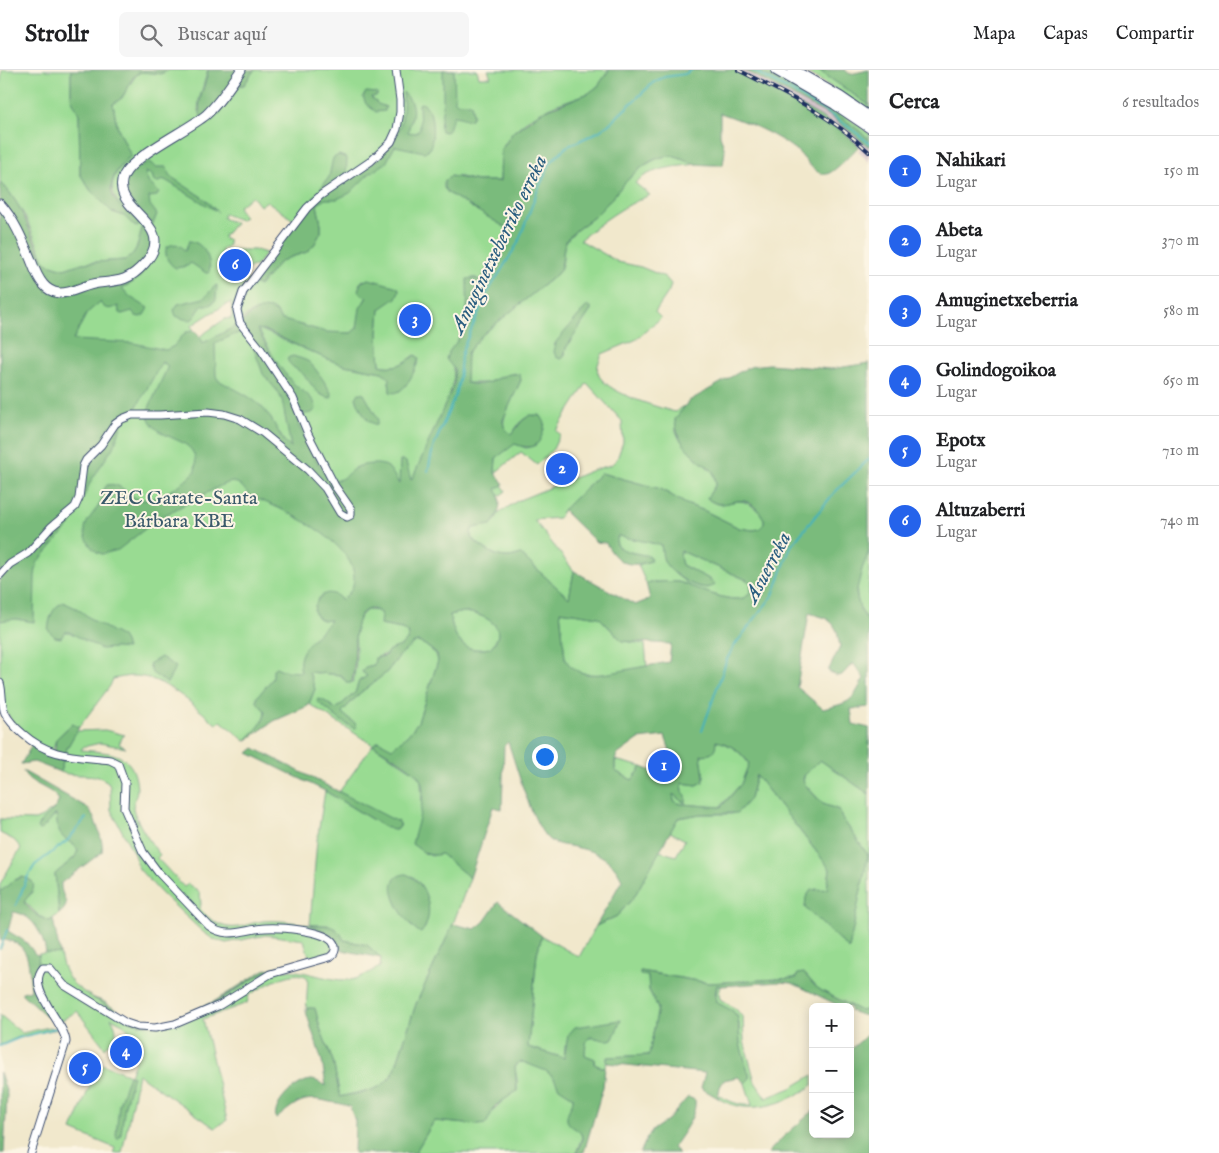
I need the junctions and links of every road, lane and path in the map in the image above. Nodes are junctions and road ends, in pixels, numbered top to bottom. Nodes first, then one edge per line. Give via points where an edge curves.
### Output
1 (241, 70) edge
2 (396, 70) edge
3 (776, 70) edge
4 (793, 70) edge
5 (869, 117) edge
6 (869, 127) edge
7 (0, 204) edge
8 (0, 575) edge
9 (0, 682) edge
10 (31, 1153) edge

1 - 7 main road via 206,115 137,161 125,174 122,194 149,224 155,244 150,258 130,277 64,292 50,290 39,278 16,228
2 - 8 street via 400,110 397,129 390,142 371,161 307,208 243,292 237,310 240,323 293,398 309,437 351,509 351,515 347,517 340,513 325,488 303,466 240,419 208,412 132,415 115,424 100,447 86,460 76,506 51,526 28,553
3 - 6 highway
4 - 5 highway
9 - 10 street via 5,714 38,746 51,752 110,760 118,764 125,783 124,810 143,852 209,926 226,934 264,928 316,933 328,938 335,949 330,958 268,974 220,1005 180,1023 158,1028 128,1024 64,985 50,968 43,968 39,978 43,995 50,1013 65,1034 66,1042

